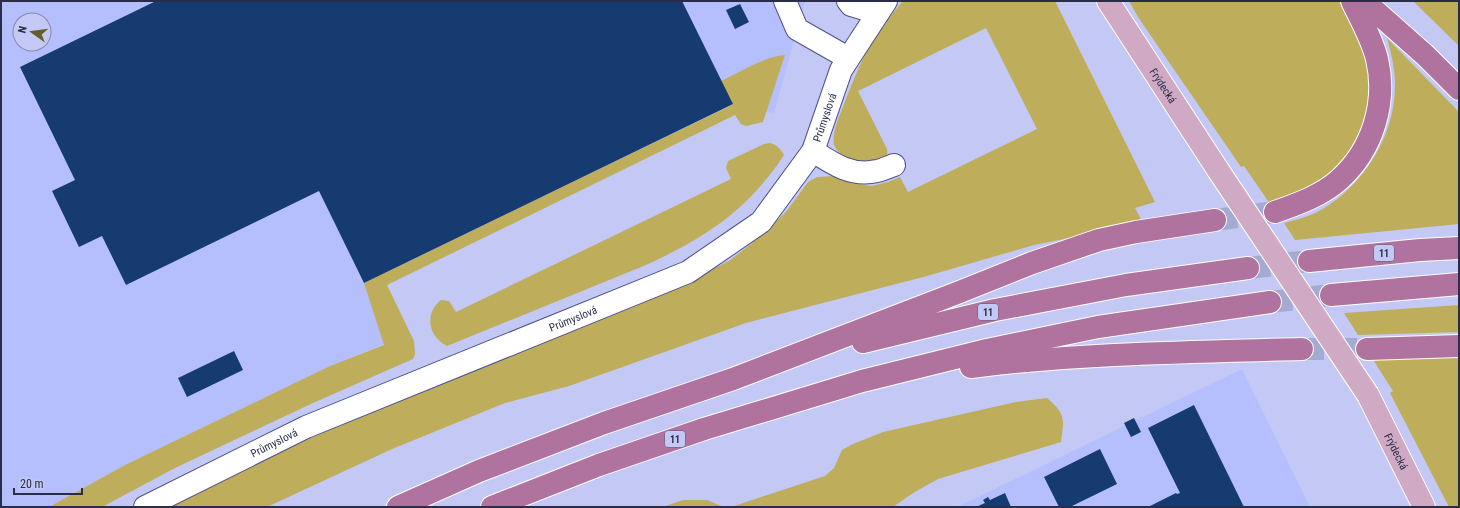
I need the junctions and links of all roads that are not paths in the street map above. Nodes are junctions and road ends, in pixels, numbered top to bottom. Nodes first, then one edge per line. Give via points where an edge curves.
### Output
1 (785, 1) edge
2 (848, 1) edge
3 (1108, 1) edge
4 (1352, 1) edge
5 (1364, 1) edge
6 (882, 7) edge
7 (848, 58) junction
8 (1459, 89) edge
9 (813, 152) junction
10 (894, 165) dead end
11 (1275, 212) tunnel mouth
12 (1215, 220) tunnel mouth
13 (1459, 248) edge
14 (1309, 261) tunnel mouth
15 (1248, 268) tunnel mouth
16 (1459, 284) edge
17 (1332, 295) tunnel mouth
18 (1270, 302) tunnel mouth
19 (1459, 346) edge
20 (1302, 349) tunnel mouth
21 (1367, 349) tunnel mouth
22 (733, 379) junction
23 (862, 381) junction
24 (145, 507) edge
25 (398, 507) edge
26 (492, 507) edge
27 (1424, 507) edge

1 - 7 lane via 797,29
2 - 6 lane via 851,4
3 - 27 main road, Frýdecká, bridge via 1368,395
4 - 11 highway via 1373,43 1378,60 1381,96 1372,132 1364,149 1340,179 1309,199
5 - 8 highway
6 - 7 lane, Průmyslová
7 - 9 lane, Průmyslová via 841,70
9 - 10 lane via 850,172 876,172
9 - 24 lane, Průmyslová via 760,222 688,272 306,427
12 - 22 highway via 1099,240 1032,263
13 - 14 highway, 11
15 - 22 highway, 11 via 1126,285 995,310 864,342
16 - 17 highway
18 - 23 highway, 11 via 1098,327 987,350
19 - 21 highway
20 - 23 highway via 1088,356 1005,363
22 - 25 highway, 11 via 597,426 479,471
23 - 26 highway, 11 via 659,444

